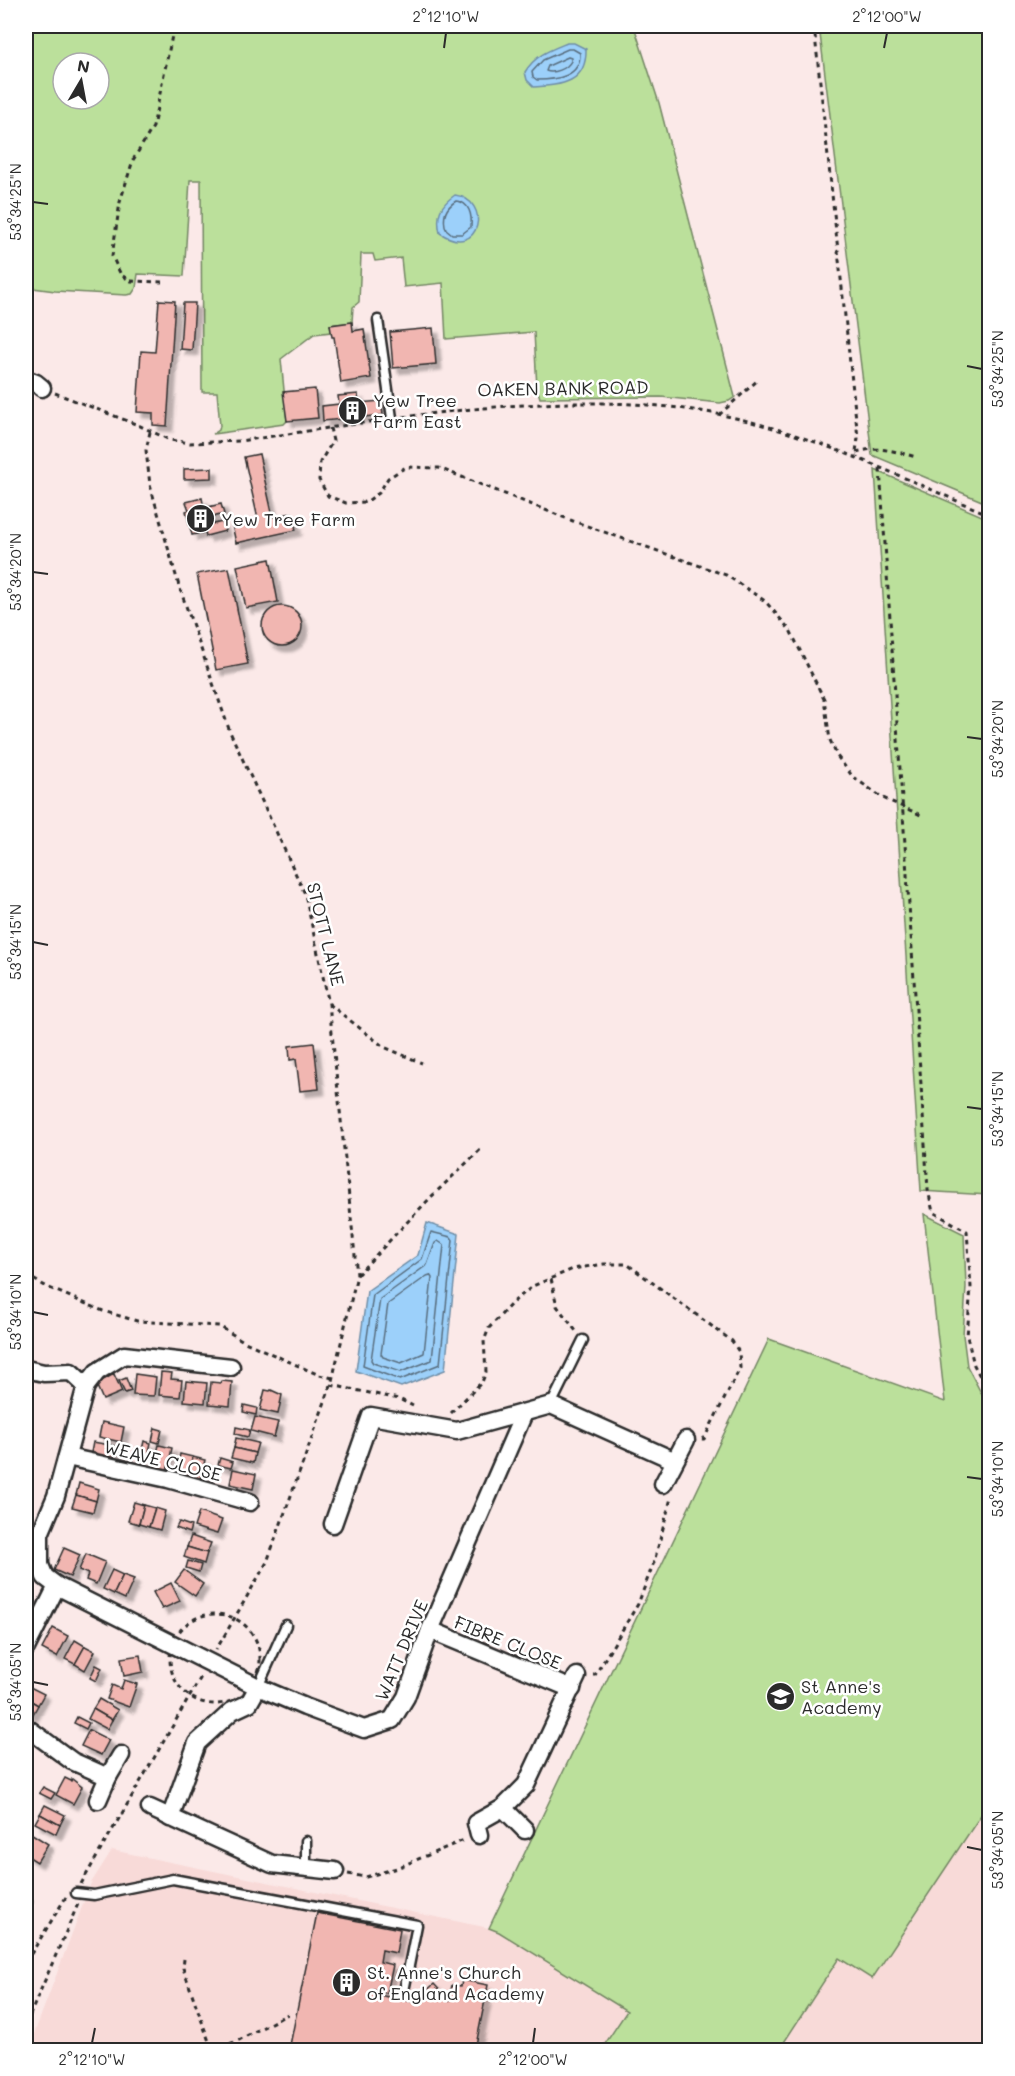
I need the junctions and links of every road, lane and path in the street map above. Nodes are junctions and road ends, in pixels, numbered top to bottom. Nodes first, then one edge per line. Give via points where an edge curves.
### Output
1 (174, 26) edge
2 (814, 26) edge
3 (162, 282) dead end
4 (378, 320) dead end
5 (26, 379) edge
6 (758, 380) dead end
7 (42, 388) joint
8 (719, 415) junction
9 (392, 418) junction
10 (330, 428) junction
11 (150, 432) junction
12 (856, 452) junction
13 (916, 457) dead end
14 (855, 458) junction
15 (880, 469) junction
16 (990, 515) edge
17 (903, 807) junction
18 (923, 816) dead end
19 (329, 1004) junction
20 (422, 1063) dead end
21 (480, 1150) dead end
22 (26, 1275) edge
23 (357, 1275) junction
24 (551, 1279) dead end
25 (583, 1340) joint
26 (231, 1367) dead end
27 (26, 1369) edge
28 (333, 1378) junction
29 (86, 1386) junction
30 (328, 1395) dead end
31 (990, 1395) edge
32 (551, 1405) junction
33 (524, 1413) junction
34 (686, 1440) dead end
35 (67, 1457) junction
36 (673, 1460) junction
37 (663, 1484) joint
38 (250, 1502) dead end
39 (333, 1524) dead end
40 (33, 1567) edge
41 (57, 1586) junction
42 (286, 1625) dead end
43 (430, 1630) junction
44 (26, 1648) edge
45 (575, 1682) junction
46 (258, 1687) junction
47 (26, 1727) edge
48 (121, 1755) dead end
49 (108, 1777) junction
50 (98, 1800) dead end
51 (150, 1808) dead end
52 (503, 1808) junction
53 (170, 1818) junction
54 (525, 1830) dead end
55 (479, 1834) joint
56 (306, 1841) dead end
57 (306, 1867) junction
58 (335, 1871) joint
59 (76, 1893) junction
60 (184, 1959) dead end
61 (26, 1962) edge
62 (405, 1986) dead end
63 (288, 2014) dead end
64 (26, 2024) edge
65 (213, 2050) edge

1 - 3 path via 153,127 133,160 120,202 112,256 121,275 131,281
2 - 12 path via 858,438
4 - 9 lane
5 - 7 street
6 - 8 path
7 - 11 path, OAKEN BANK ROAD
8 - 9 path, OAKEN BANK ROAD via 651,406 571,404 482,407
8 - 14 path, OAKEN BANK ROAD via 783,432
9 - 10 path, OAKEN BANK ROAD
10 - 11 path, OAKEN BANK ROAD via 215,443 180,442
10 - 17 path via 333,441 321,462 319,480 328,496 346,503 366,502 379,493 388,478 406,467 439,468 726,575 765,601 790,630 824,699 830,740 853,777
11 - 19 path, STOTT LANE via 146,450 150,485 178,586 230,732 305,894
12 - 13 path via 888,449
12 - 14 path
14 - 15 path, OAKEN BANK ROAD
15 - 16 path, OAKEN BANK ROAD
15 - 17 path
17 - 18 path
17 - 31 path via 928,1190 933,1212 967,1231 971,1287 967,1336 974,1365
19 - 20 path via 384,1047
19 - 23 path, STOTT LANE
21 - 23 path
22 - 28 path via 103,1311 138,1320 219,1326 245,1342
23 - 28 path, STOTT LANE
24 - 25 path via 557,1306
25 - 32 lane
26 - 29 street via 189,1353 124,1355 97,1372
27 - 29 street via 71,1372
28 - 30 path, STOTT LANE
29 - 35 street
32 - 33 street
32 - 36 street
33 - 39 street via 457,1431 371,1416
33 - 43 street, WATT DRIVE
34 - 36 street
35 - 38 street, WEAVE CLOSE
35 - 40 street via 40,1534
36 - 37 street
37 - 45 path via 672,1496 638,1604 595,1675
40 - 41 street
41 - 44 street
41 - 46 street, WATT DRIVE
42 - 46 lane
43 - 45 street, FIBRE CLOSE
43 - 46 street, WATT DRIVE via 406,1697 392,1719 364,1729
45 - 52 street, FIBRE CLOSE via 526,1785
46 - 53 street via 249,1703 232,1711 197,1743
47 - 49 street via 72,1761
48 - 49 street
49 - 50 street
51 - 53 street
52 - 54 street
52 - 55 street, FIBRE CLOSE via 476,1823
53 - 57 street via 272,1864
55 - 58 path via 366,1877
56 - 57 lane
57 - 58 street
59 - 61 path via 66,1897
59 - 62 lane via 94,1895 173,1879 417,1925
59 - 64 path via 78,1904
60 - 65 path via 183,1968
63 - 65 path

